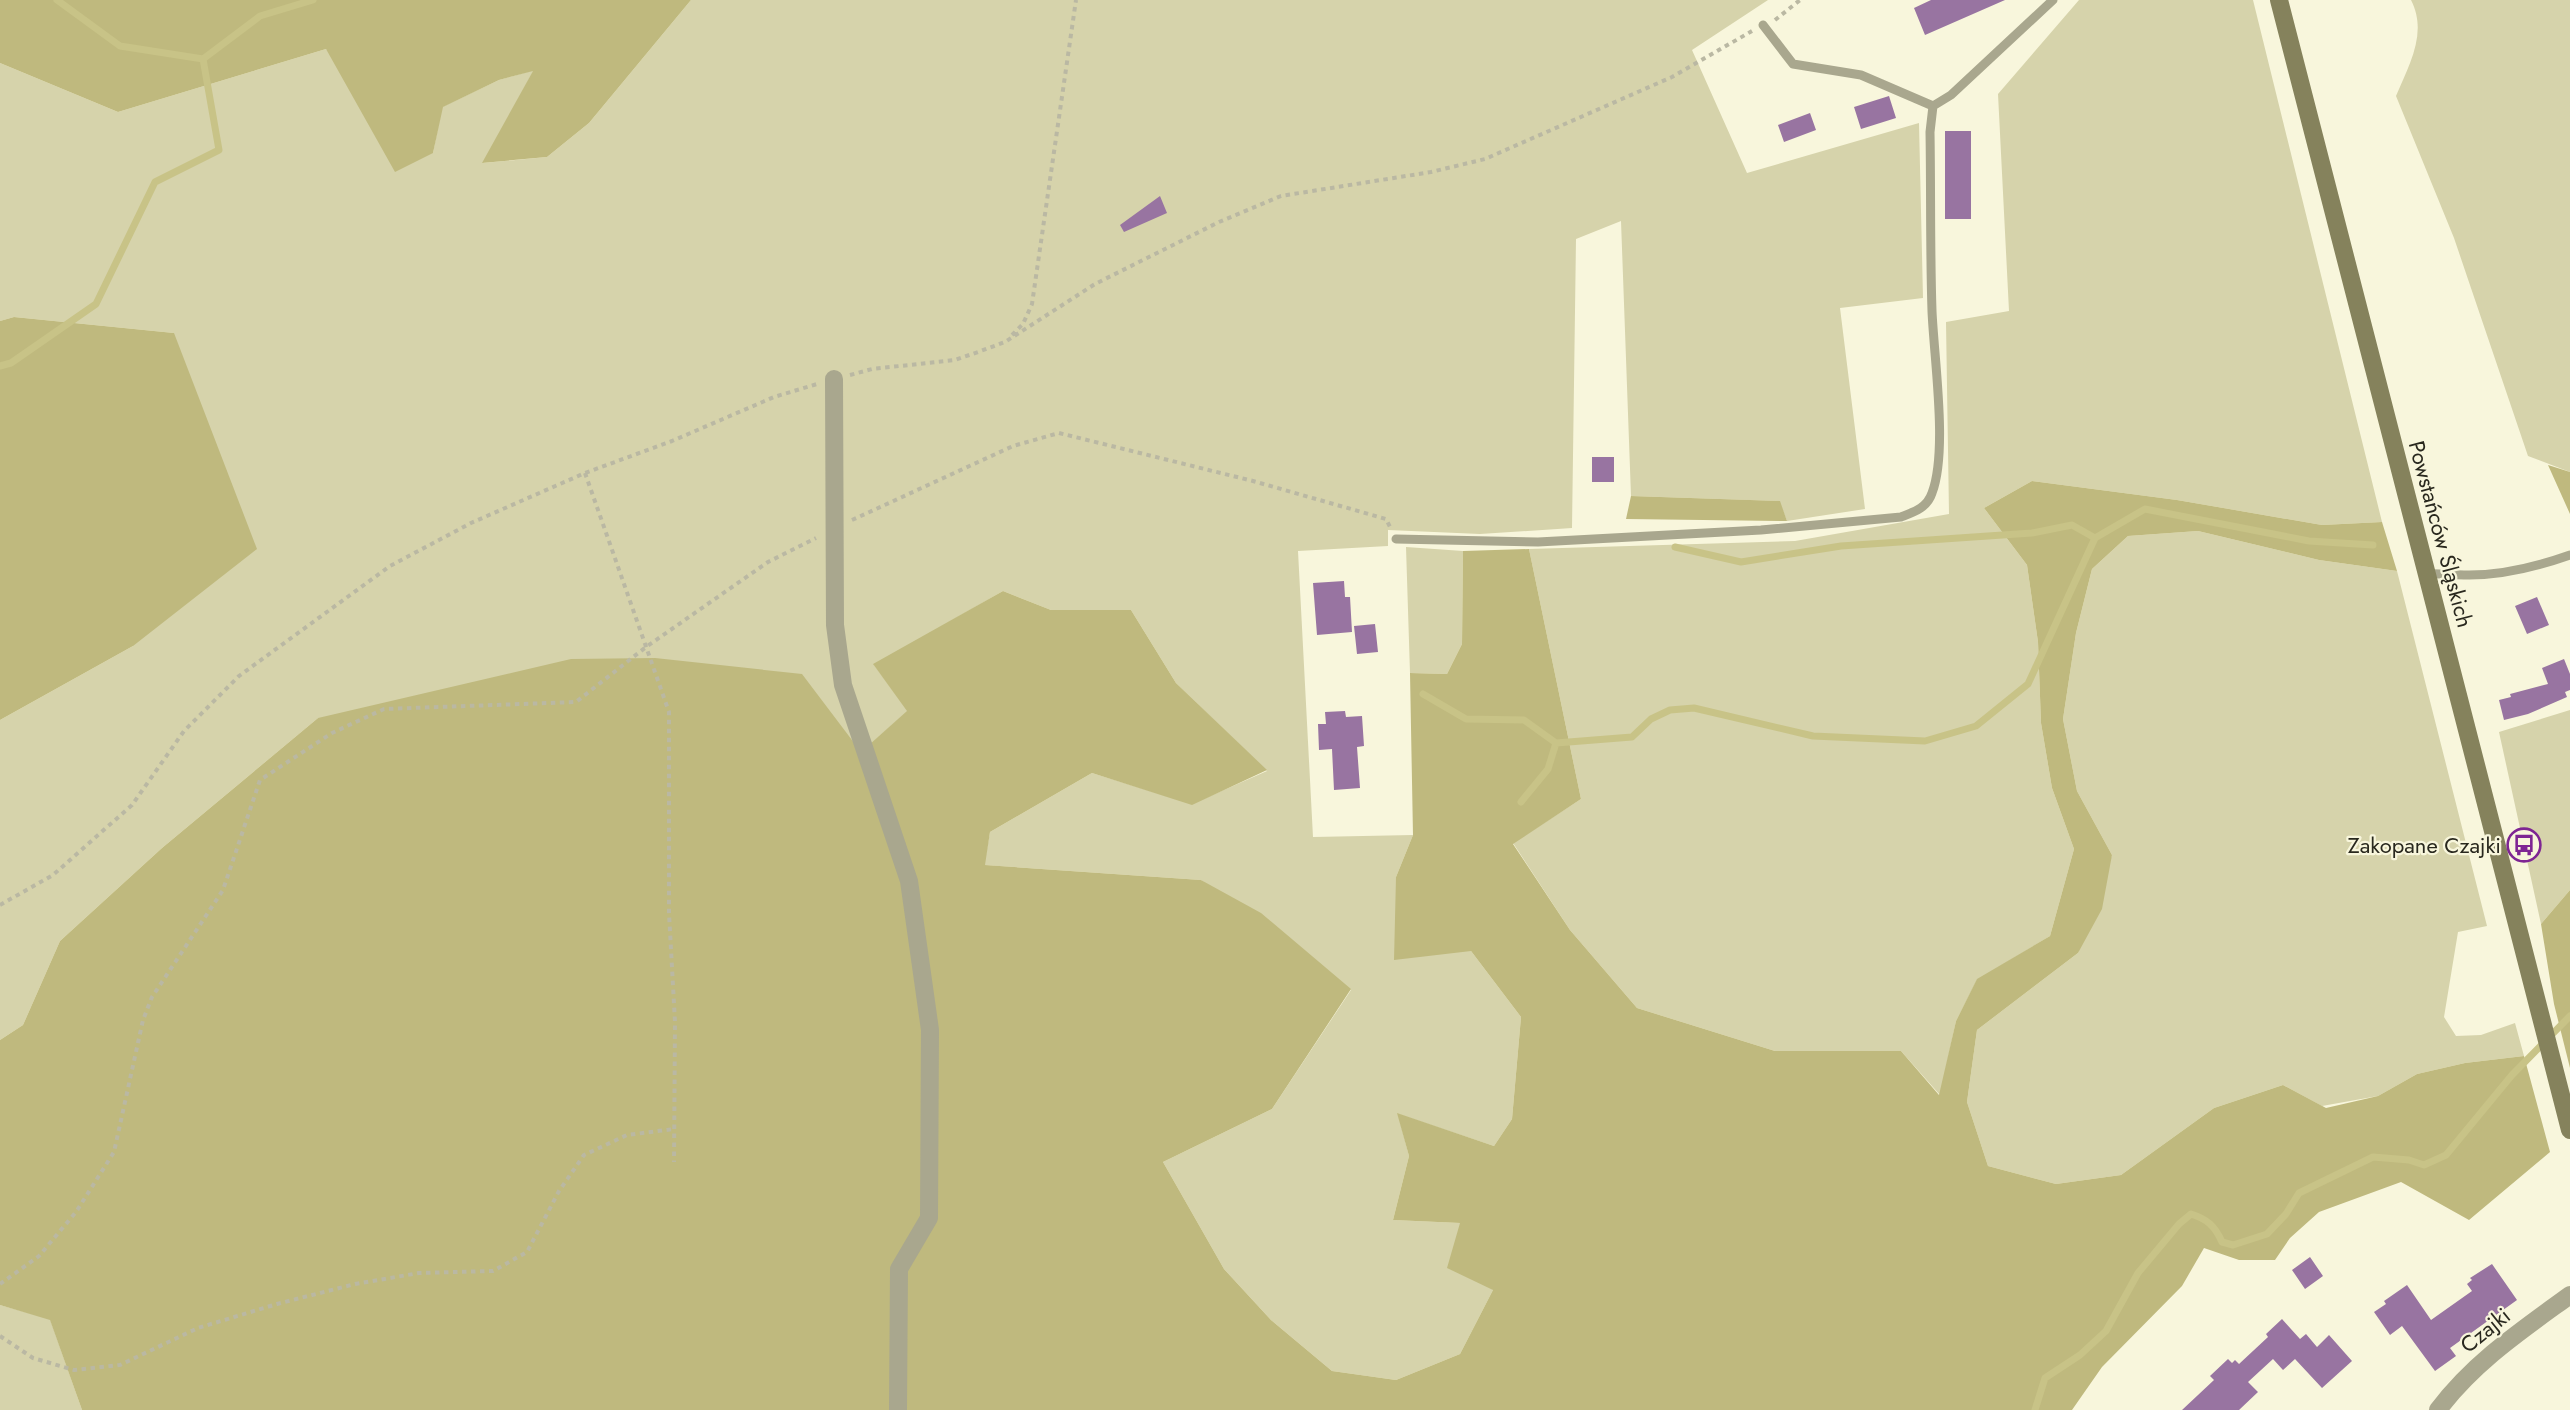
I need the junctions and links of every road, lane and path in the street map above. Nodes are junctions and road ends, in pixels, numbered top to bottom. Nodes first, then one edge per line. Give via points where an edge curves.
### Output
1 (1076, 0) edge
2 (1800, 0) edge
3 (2053, 0) edge
4 (2279, 0) edge
5 (1763, 25) junction
6 (1933, 106) junction
7 (1005, 342) junction
8 (834, 380) junction
9 (585, 473) junction
10 (834, 529) junction
11 (1396, 539) joint
12 (2570, 555) edge
13 (2426, 574) junction
14 (646, 647) junction
15 (0, 905) edge
16 (674, 1129) junction
17 (2570, 1130) edge
18 (674, 1162) dead end
19 (0, 1284) edge
20 (2570, 1296) edge
21 (0, 1336) edge
22 (898, 1410) edge
23 (2438, 1410) edge

1 - 7 path via 1032,304 1023,324
2 - 5 path via 1781,17
3 - 6 lane via 1952,95
4 - 13 street, Powstańców Śląskich
5 - 6 lane via 1793,64 1861,75
5 - 7 path via 1672,77 1485,159 1431,172 1281,196 1219,222 1095,284
6 - 11 lane via 1932,309 1938,477 1931,497 1919,510 1901,517 1761,530 1538,542
7 - 8 path via 955,360 872,369
8 - 9 path via 774,397
8 - 10 street
9 - 14 path
9 - 15 path via 471,523 390,566 297,632 239,676 184,731 132,805 53,875
10 - 11 path via 1013,446 1059,433 1386,519
10 - 14 path via 768,562
10 - 22 street via 835,625 843,685 909,881 930,1030 928,1218 899,1269
12 - 13 lane via 2536,567 2497,573
13 - 17 street, Powstańców Śląskich
14 - 16 path via 669,712
14 - 19 path via 576,702 384,709 332,734 260,780 223,890 146,1012 114,1152 76,1212 39,1256
16 - 18 path
16 - 21 path via 627,1135 584,1155 559,1191 527,1252 493,1271 419,1273 355,1284 198,1328 120,1365 74,1370 33,1358
20 - 23 street, Czajki via 2485,1359

